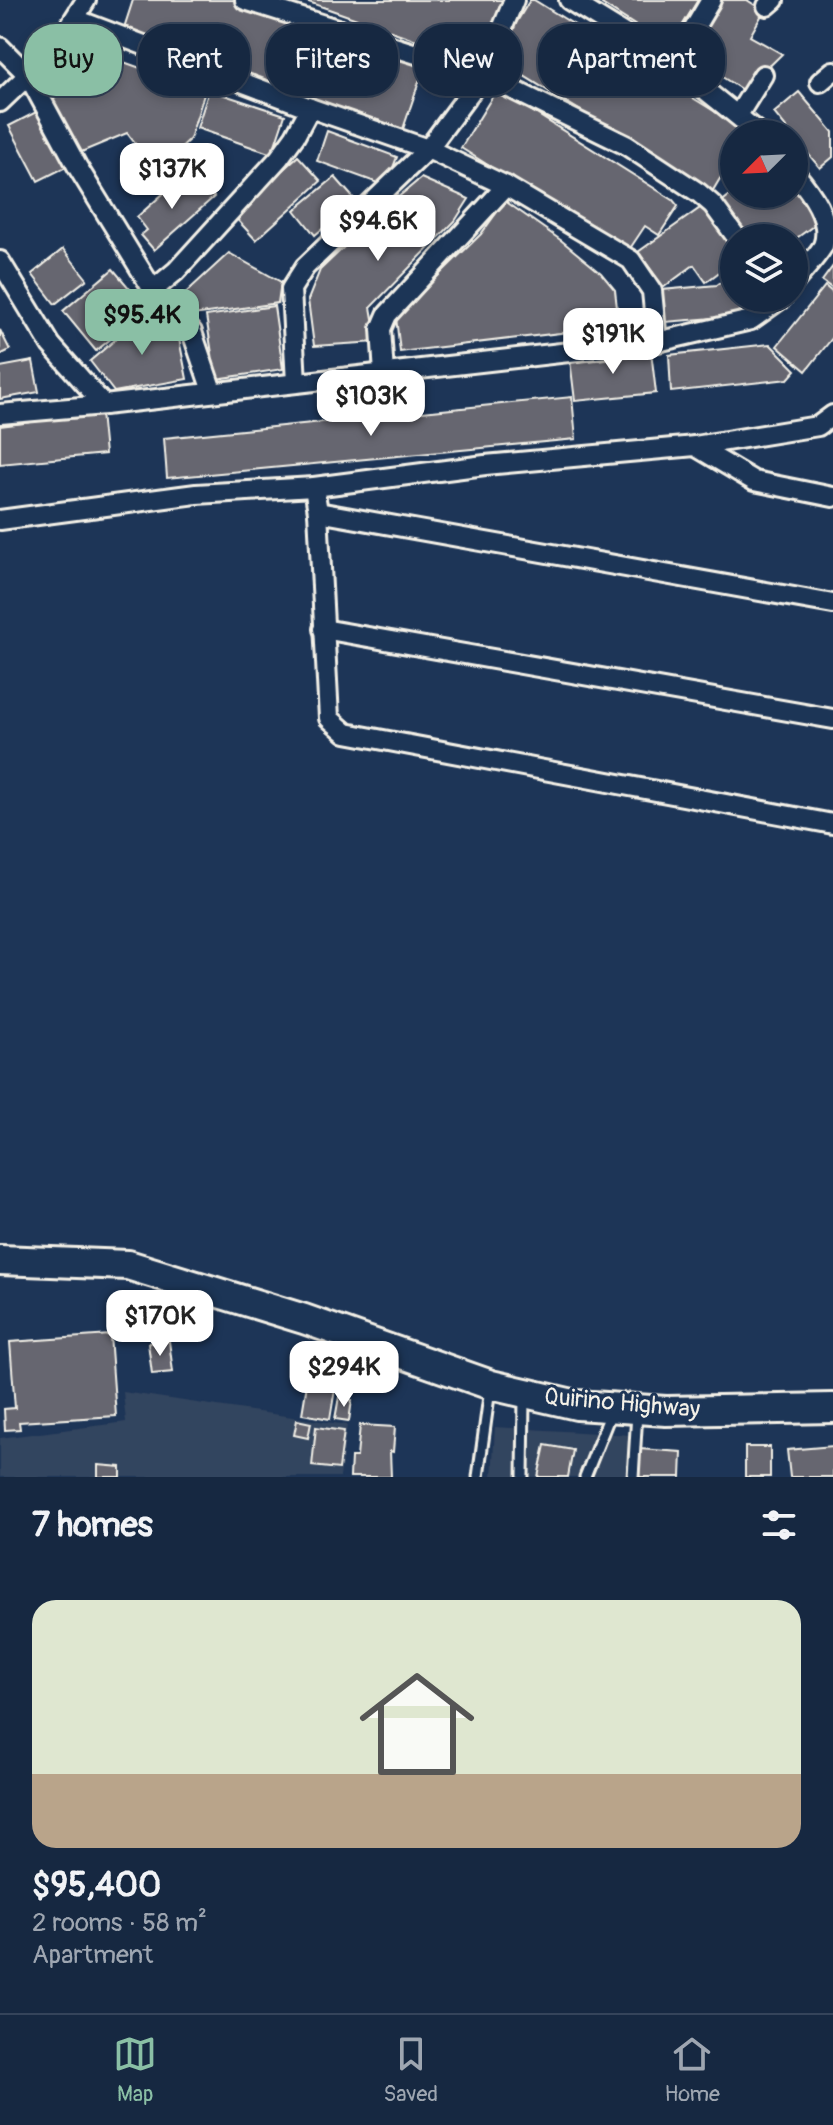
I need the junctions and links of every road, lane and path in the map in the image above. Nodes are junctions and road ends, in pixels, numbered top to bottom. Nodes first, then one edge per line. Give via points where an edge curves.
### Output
1 (86, 0) edge
2 (245, 0) edge
3 (514, 0) edge
4 (569, 0) edge
5 (711, 0) edge
6 (590, 5) edge
7 (75, 19) junction
8 (71, 24) edge
9 (504, 24) edge
10 (617, 24) edge
11 (697, 24) edge
12 (0, 47) edge
13 (414, 53) edge
14 (24, 71) edge
15 (763, 75) dead end
16 (24, 79) edge
17 (522, 94) edge
18 (39, 96) edge
19 (467, 96) edge
20 (714, 96) edge
21 (0, 102) edge
22 (310, 108) junction
23 (738, 115) junction
24 (744, 120) edge
25 (428, 149) junction
26 (506, 186) junction
27 (808, 187) edge
28 (727, 224) edge
29 (0, 261) edge
30 (808, 264) edge
31 (153, 290) junction
32 (762, 312) edge
33 (657, 342) junction
34 (384, 374) junction
35 (296, 383) junction
36 (212, 391) junction
37 (104, 405) junction
38 (0, 414) edge
39 (833, 415) edge
40 (695, 446) junction
41 (314, 487) junction
42 (833, 497) edge
43 (318, 512) junction
44 (0, 520) edge
45 (833, 604) edge
46 (323, 629) junction
47 (833, 719) edge
48 (833, 824) edge
49 (0, 1260) edge
50 (491, 1385) junction
51 (524, 1394) junction
52 (833, 1408) edge
53 (625, 1409) junction
54 (478, 1477) edge
55 (523, 1477) edge
56 (585, 1477) edge
57 (633, 1477) edge

1 - 7 street
2 - 13 street
3 - 9 street
4 - 6 street
5 - 11 street
6 - 10 street
7 - 8 street
7 - 22 street
12 - 14 street
15 - 23 street
16 - 21 street
17 - 28 street via 626,145 699,193
18 - 31 street
19 - 25 street
20 - 23 street
22 - 25 street
22 - 31 street via 279,158
23 - 24 street
25 - 26 street
25 - 35 street via 305,267 291,289
26 - 33 street via 631,260 652,291
26 - 34 street via 387,315 381,329
27 - 30 street via 828,225 824,244
29 - 37 street via 51,345
31 - 36 street via 192,332
32 - 33 street via 751,320
33 - 34 street
34 - 35 street
35 - 36 street
36 - 37 street
37 - 38 street
39 - 40 street via 818,426
40 - 41 street
40 - 42 street via 754,481
41 - 43 street
41 - 44 street via 196,494
43 - 45 street
43 - 46 street
46 - 47 street
46 - 48 street via 329,718 346,733
49 - 50 main road, Quirino Highway via 128,1265
50 - 51 main road, Quirino Highway
50 - 54 lane
51 - 53 main road, Quirino Highway
51 - 55 lane
52 - 53 main road, Quirino Highway
53 - 56 lane
53 - 57 lane

